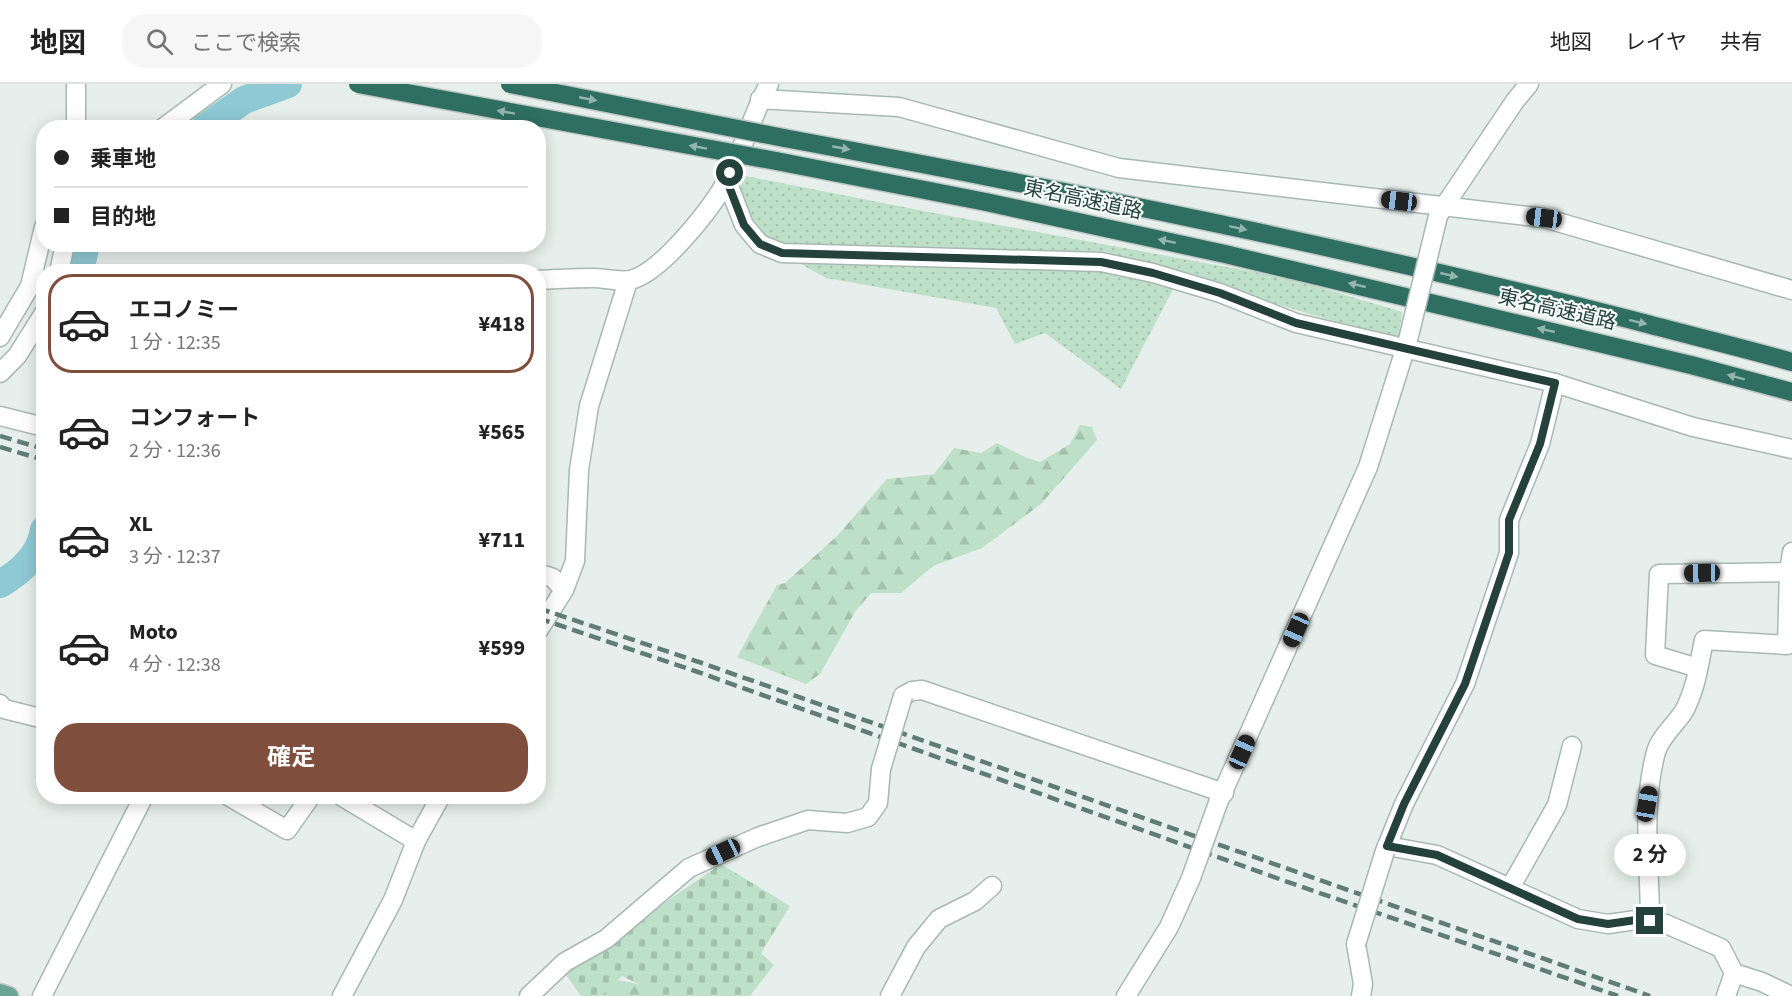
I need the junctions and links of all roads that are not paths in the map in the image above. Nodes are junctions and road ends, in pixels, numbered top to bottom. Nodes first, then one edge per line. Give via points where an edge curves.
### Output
1 (76, 84) edge
2 (222, 84) edge
3 (358, 84) edge
4 (510, 84) edge
5 (1529, 84) edge
6 (765, 92) edge
7 (76, 120) edge
8 (174, 120) edge
9 (727, 181) junction
10 (1442, 211) junction
11 (38, 252) edge
12 (546, 280) edge
13 (628, 281) junction
14 (1792, 290) edge
15 (36, 326) edge
16 (0, 337) edge
17 (1407, 345) junction
18 (1792, 362) edge
19 (0, 373) edge
20 (1555, 383) junction
21 (1792, 392) edge
22 (0, 416) edge
23 (36, 425) edge
24 (1792, 449) edge
25 (1792, 552) edge
26 (1789, 572) junction
27 (546, 576) edge
28 (564, 590) junction
29 (546, 618) edge
30 (1698, 668) junction
31 (0, 704) edge
32 (36, 717) edge
33 (1572, 746) dead end
34 (1221, 798) junction
35 (140, 804) edge
36 (242, 804) edge
37 (305, 804) edge
38 (354, 804) edge
39 (437, 804) edge
40 (416, 841) junction
41 (1386, 848) junction
42 (992, 886) dead end
43 (1510, 888) junction
44 (1650, 918) junction
45 (1734, 972) junction
46 (0, 993) edge
47 (9, 996) edge
48 (42, 996) edge
49 (342, 996) edge
50 (529, 996) edge
51 (890, 996) edge
52 (1126, 996) edge
53 (1361, 996) edge
54 (1726, 996) edge
55 (1791, 996) edge

1 - 7 street
2 - 8 street
21 -> 3 highway, 東名高速道路, bridge via 1225,254 986,202
4 -> 18 highway, 東名高速道路, bridge via 1330,247
5 - 10 street
6 - 9 street
6 - 10 street via 899,107 1119,168
9 - 13 street via 665,259 644,276
9 - 17 street via 744,225 760,244 782,253 1101,262 1220,293 1296,323
10 - 14 street via 1544,218
10 - 17 street, bridge
11 - 16 street via 30,286
12 - 13 street
13 - 28 street via 589,406 579,470 575,561
15 - 19 street via 17,356
17 - 20 street
17 - 34 street via 1368,467
20 - 24 street via 1694,428
20 - 41 street via 1540,444 1509,520 1509,553 1465,684
22 - 23 street
25 - 26 street
26 - 30 street via 1787,645 1704,640
26 - 30 street via 1659,574 1655,655
27 - 28 street
28 - 29 street
30 - 44 street via 1695,687 1683,712 1656,749 1647,804
31 - 32 street via 4,709
33 - 43 street via 1557,805
34 - 50 street, bridge via 922,690 912,691 903,696 881,769 878,803 868,817 847,823 808,820 689,868 606,939 565,962
34 - 52 street, bridge via 1170,927
35 - 48 street
36 - 37 street via 287,830
38 - 40 street
39 - 40 street
40 - 49 street via 393,900
41 - 43 street via 1437,855
41 - 53 street, bridge via 1356,944 1363,984
42 - 51 street via 975,901 939,919 916,947
43 - 44 street via 1578,919 1608,924
44 - 45 street via 1721,948
45 - 54 street
45 - 55 street
46 - 47 main road

